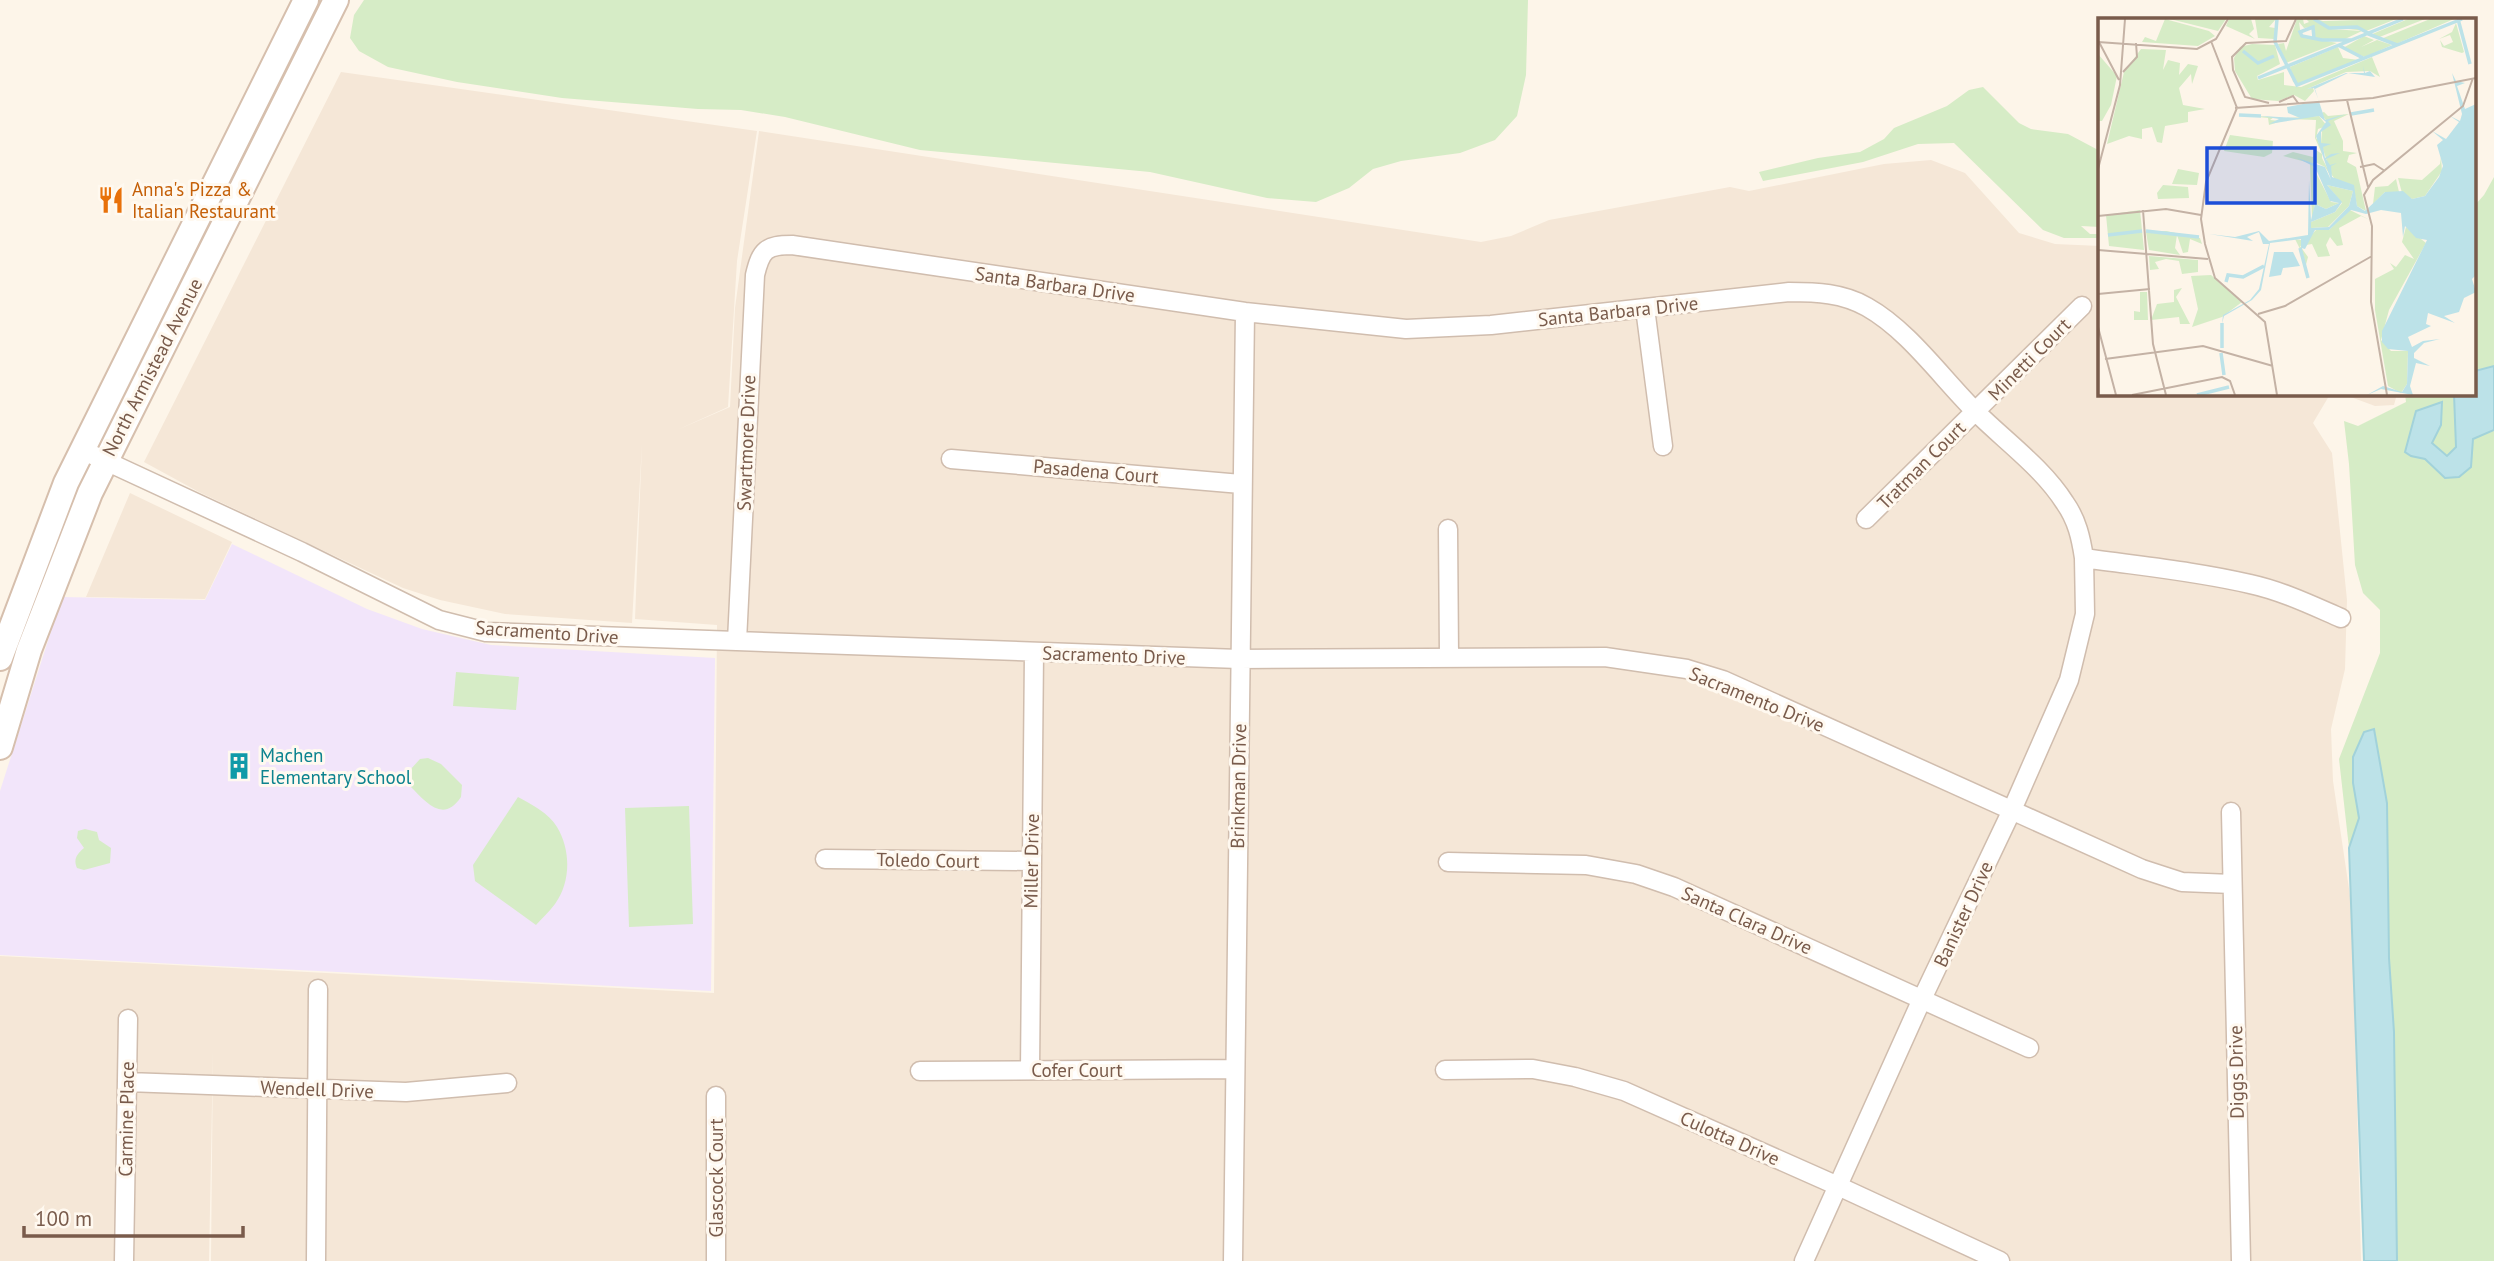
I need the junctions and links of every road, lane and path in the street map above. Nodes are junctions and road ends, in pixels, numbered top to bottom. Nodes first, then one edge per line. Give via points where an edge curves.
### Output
1 (306, 0) edge
2 (336, 0) edge
3 (768, 248) joint
4 (2082, 306) dead end
5 (1645, 308) junction
6 (1245, 312) junction
7 (1975, 411) junction
8 (1662, 446) dead end
9 (82, 450) junction
10 (951, 459) dead end
11 (105, 461) junction
12 (1241, 484) junction
13 (1866, 519) dead end
14 (1448, 529) dead end
15 (2084, 558) junction
16 (2341, 618) dead end
17 (737, 641) junction
18 (1034, 652) junction
19 (1449, 656) junction
20 (0, 658) edge
21 (1239, 659) junction
22 (0, 747) edge
23 (2012, 810) junction
24 (2231, 812) dead end
25 (825, 859) dead end
26 (1030, 861) junction
27 (1448, 862) dead end
28 (2232, 884) junction
29 (318, 989) dead end
30 (1923, 999) junction
31 (128, 1019) dead end
32 (2029, 1048) dead end
33 (1235, 1069) junction
34 (1030, 1070) junction
35 (1445, 1070) dead end
36 (920, 1071) dead end
37 (127, 1082) junction
38 (507, 1083) dead end
39 (317, 1090) junction
40 (716, 1096) dead end
41 (1838, 1186) junction
42 (124, 1261) edge
43 (316, 1261) edge
44 (716, 1261) edge
45 (1233, 1261) edge
46 (1804, 1261) edge
47 (2000, 1261) edge
48 (2241, 1261) edge

1 - 9 main road, North Armistead Avenue
2 - 11 main road, North Armistead Avenue
3 - 6 street, Santa Barbara Drive via 792,246
3 - 17 street, Swartmore Drive via 758,260 752,306
4 - 7 street, Minetti Court
5 - 6 street, Santa Barbara Drive via 1406,329
5 - 7 street, Santa Barbara Drive via 1789,292 1843,297 1887,319
5 - 8 street
6 - 12 street, Brinkman Drive
7 - 13 street, Tratman Court
7 - 15 street, Santa Barbara Drive via 2054,487 2075,520
9 - 11 street, Sacramento Drive
9 - 20 main road, North Armistead Avenue
10 - 12 street, Pasadena Court
11 - 17 street, Sacramento Drive via 439,620 486,632
11 - 22 main road, North Armistead Avenue via 29,650
12 - 21 street, Brinkman Drive
14 - 19 street
15 - 16 street via 2252,584
15 - 23 street, Banister Drive via 2085,614 2076,660
17 - 18 street, Sacramento Drive
18 - 21 street, Sacramento Drive
18 - 26 street, Miller Drive
19 - 21 street, Sacramento Drive
19 - 23 street, Sacramento Drive via 1605,657 1687,669 1723,680
21 - 33 street, Brinkman Drive
23 - 28 street, Sacramento Drive via 2142,869 2182,882
23 - 30 street, Banister Drive
24 - 28 street, Diggs Drive
25 - 26 street, Toledo Court
26 - 34 street, Miller Drive
27 - 30 street, Santa Clara Drive via 1586,865 1636,874
28 - 48 street, Diggs Drive
29 - 39 street
30 - 32 street, Santa Clara Drive
30 - 41 street, Banister Drive
31 - 37 street, Carmine Place
33 - 34 street, Cofer Court
33 - 45 street, Brinkman Drive
34 - 36 street, Cofer Court
35 - 41 street, Culotta Drive via 1533,1069 1624,1091
37 - 39 street, Wendell Drive
37 - 42 street, Carmine Place
38 - 39 street, Wendell Drive via 406,1092
39 - 43 street
40 - 44 street, Glascock Court
41 - 46 street, Banister Drive
41 - 47 street, Culotta Drive

